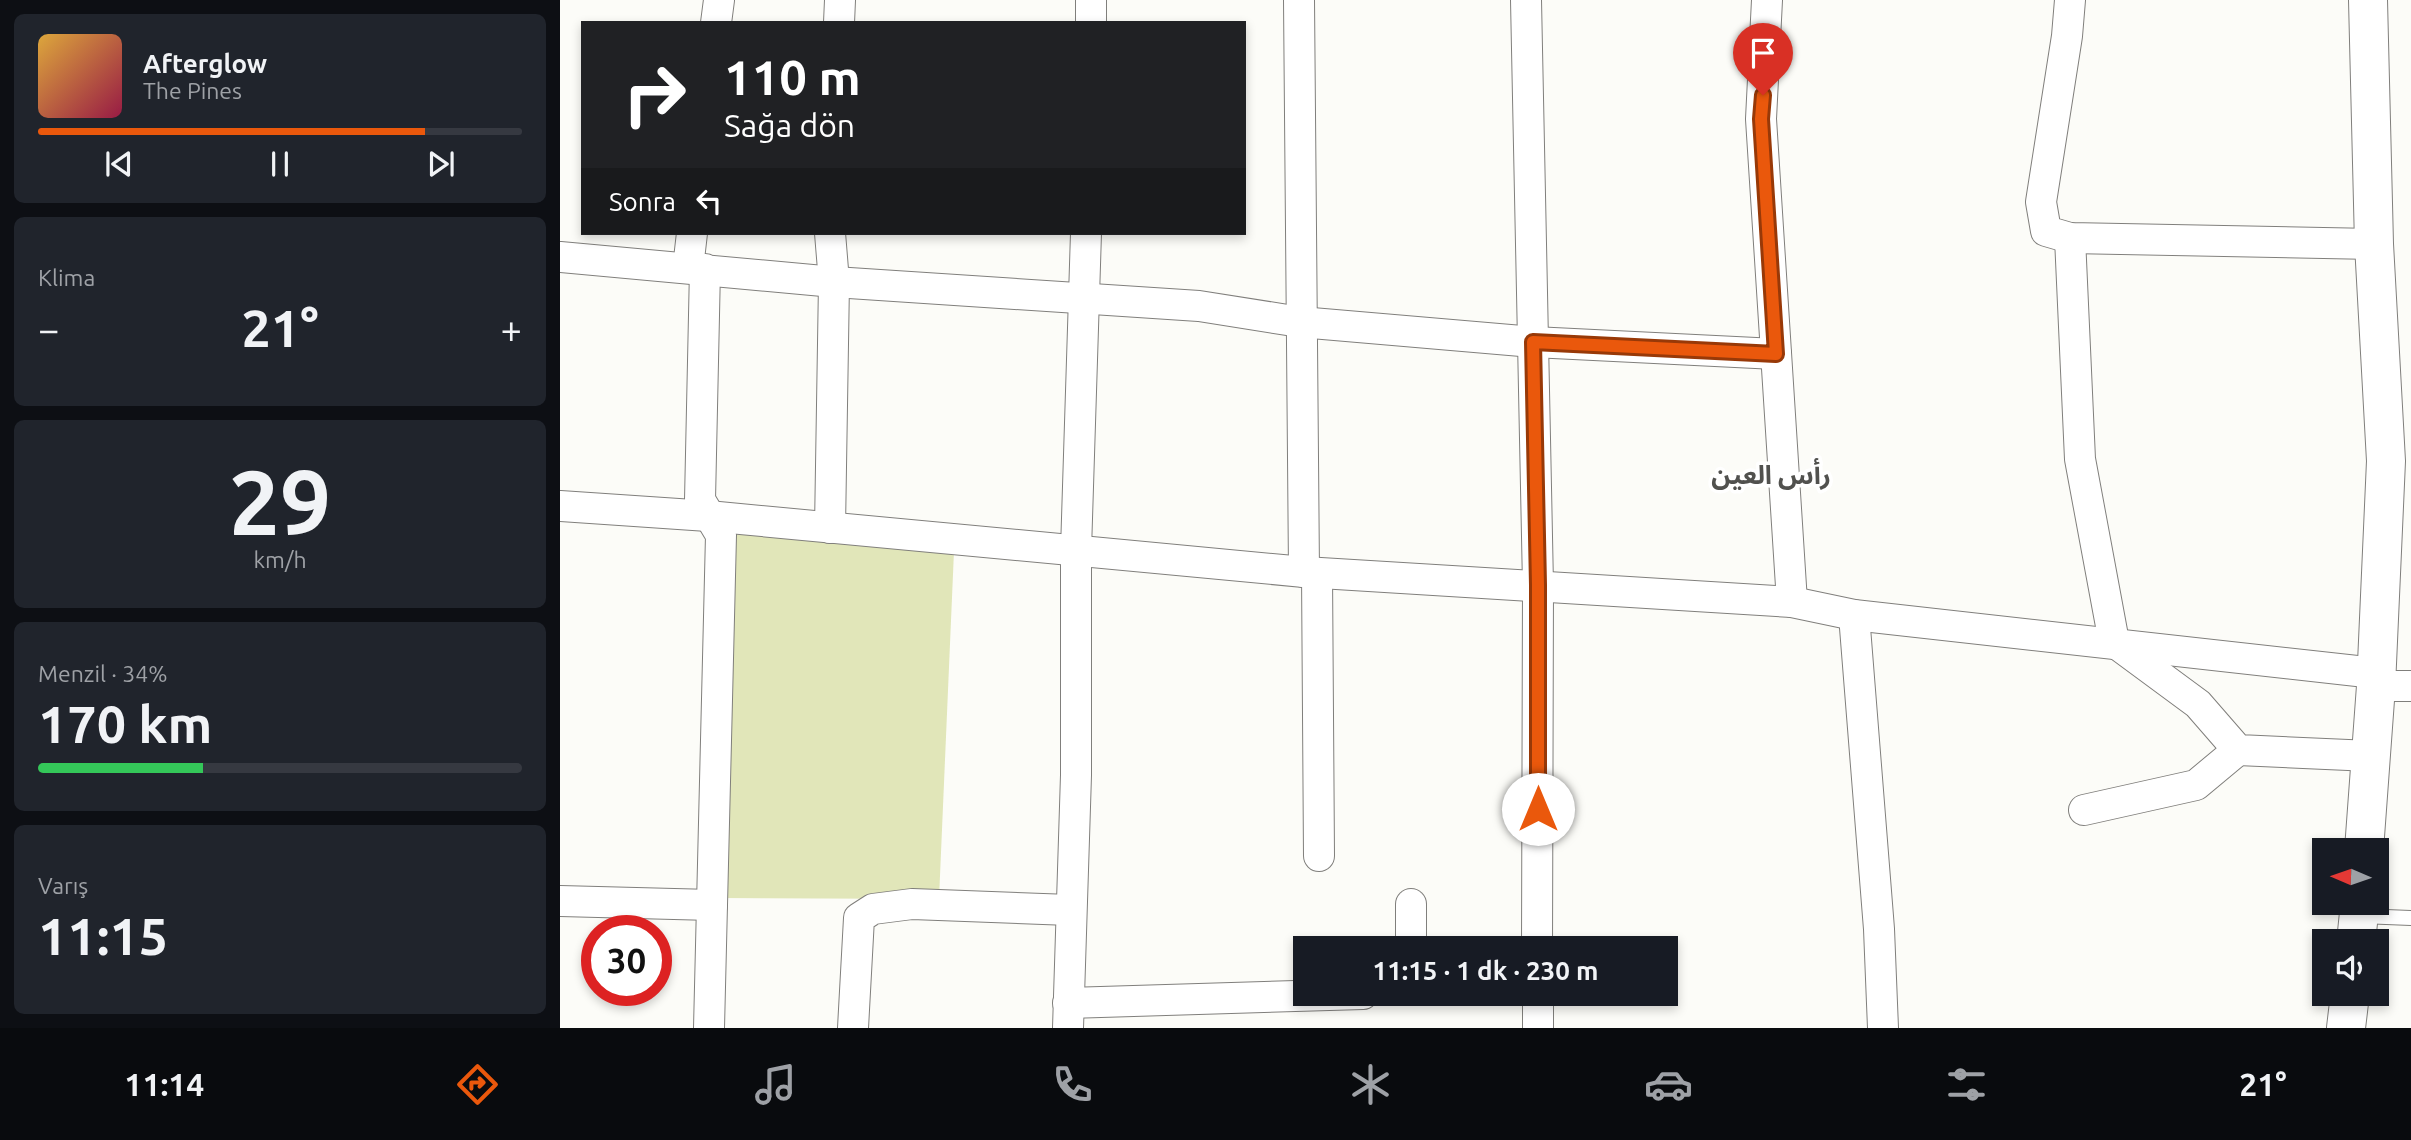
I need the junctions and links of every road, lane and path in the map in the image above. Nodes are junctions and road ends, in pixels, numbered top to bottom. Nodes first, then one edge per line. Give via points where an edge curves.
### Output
1 (719, 0) edge
2 (840, 0) edge
3 (1091, 0) edge
4 (1299, 0) edge
5 (1526, 0) edge
6 (1768, 0) edge
7 (2070, 0) edge
8 (2368, 0) edge
9 (716, 21) edge
10 (839, 21) edge
11 (1091, 21) edge
12 (692, 235) edge
13 (830, 235) edge
14 (1086, 235) edge
15 (2070, 238) junction
16 (2374, 244) junction
17 (560, 257) edge
18 (696, 268) junction
19 (834, 282) junction
20 (1084, 299) junction
21 (1300, 322) junction
22 (1533, 342) junction
23 (1776, 354) junction
24 (560, 506) edge
25 (708, 516) junction
26 (830, 528) junction
27 (1076, 550) junction
28 (1311, 573) junction
29 (1538, 585) junction
30 (1793, 602) junction
31 (1854, 615) junction
32 (2115, 642) junction
33 (2388, 682) edge
34 (2238, 750) junction
35 (2371, 756) junction
36 (2084, 810) dead end
37 (2365, 838) edge
38 (1319, 856) dead end
39 (560, 901) edge
40 (1411, 904) dead end
41 (712, 905) junction
42 (1070, 910) junction
43 (2411, 918) edge
44 (2359, 920) edge
45 (1411, 936) edge
46 (1537, 936) edge
47 (1293, 999) edge
48 (1538, 1006) edge
49 (2349, 1006) edge
50 (1068, 1015) edge
51 (709, 1028) edge
52 (853, 1028) edge
53 (1538, 1028) edge
54 (1883, 1028) edge
55 (2346, 1028) edge

1 - 9 street
2 - 10 street
3 - 11 street
4 - 21 street
5 - 22 street
6 - 23 street via 1761,119
7 - 15 street via 2040,202 2046,231
8 - 16 main road
12 - 18 street
13 - 19 street
14 - 20 street
15 - 16 street
15 - 32 street via 2080,459
16 - 33 main road via 2386,461
17 - 18 street
18 - 19 street
18 - 25 street via 700,500
19 - 20 street
19 - 26 street
20 - 21 street via 1199,306
20 - 27 street
21 - 22 street
21 - 28 street
22 - 23 street
22 - 29 street
23 - 30 street
24 - 25 street
25 - 26 street
25 - 41 street via 721,535
26 - 27 street
27 - 28 street
27 - 42 street via 1076,775
28 - 29 street
28 - 38 street
29 - 30 street
29 - 46 street
30 - 31 street
31 - 32 street
31 - 54 street
32 - 33 street
32 - 34 street via 2198,704
33 - 35 main road
34 - 35 street
34 - 36 street via 2196,785
35 - 37 main road
39 - 41 street
40 - 45 street
41 - 51 street
42 - 50 street
42 - 52 street via 912,904 873,909 859,918
43 - 44 lane
47 - 50 street
48 - 53 street
49 - 55 main road

